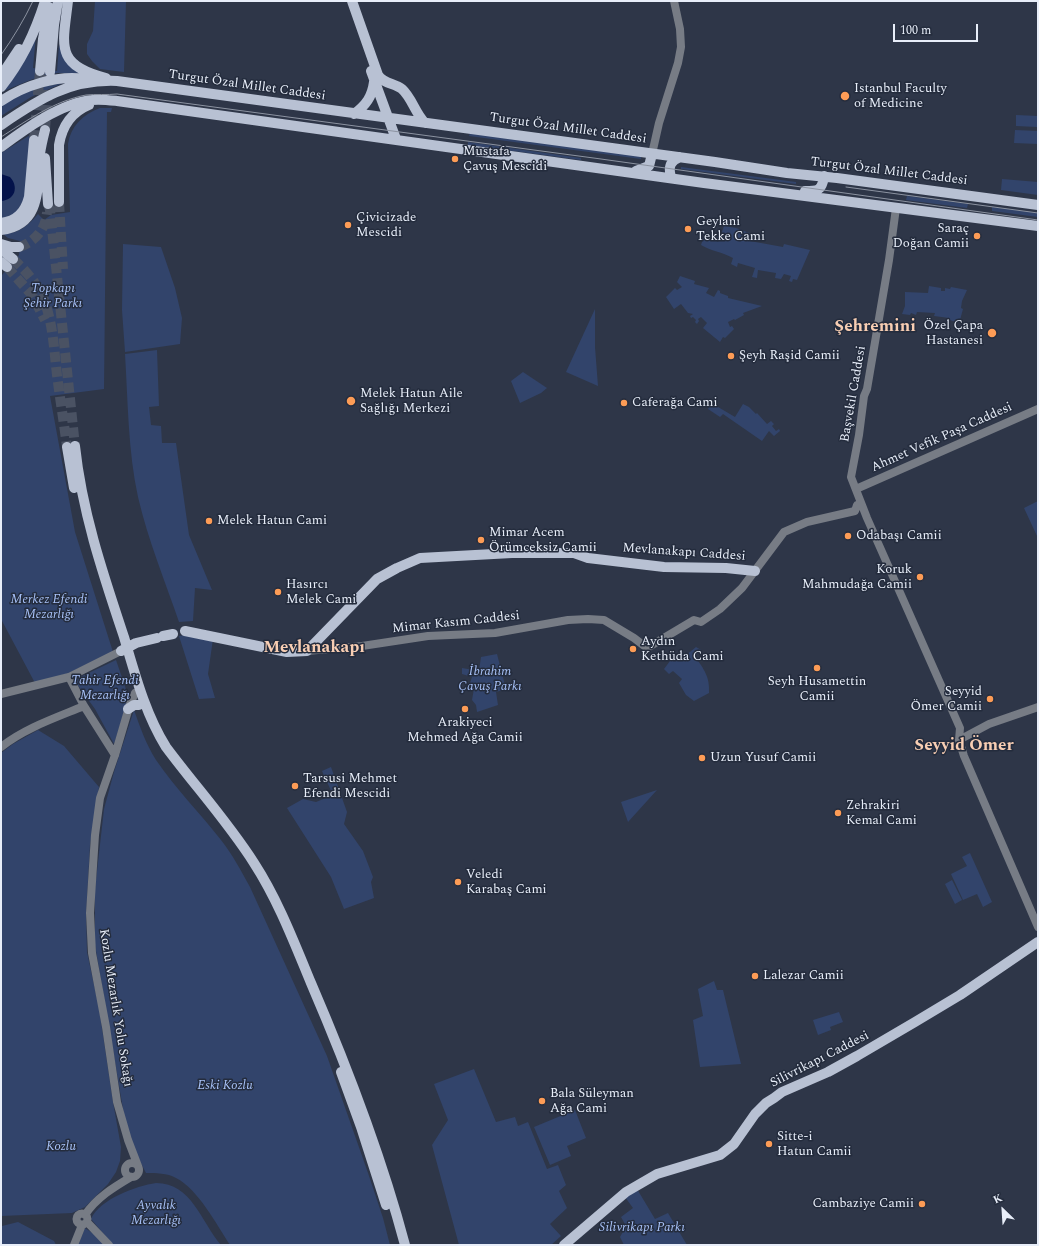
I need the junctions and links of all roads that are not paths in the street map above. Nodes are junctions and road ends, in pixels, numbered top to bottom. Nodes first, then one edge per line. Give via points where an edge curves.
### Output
1 (44, 1) edge
2 (50, 1) edge
3 (58, 1) edge
4 (68, 1) edge
5 (346, 1) edge
6 (352, 1) edge
7 (674, 1) edge
8 (1, 76) edge
9 (374, 80) junction
10 (117, 81) junction
11 (95, 82) junction
12 (392, 84) junction
13 (1, 87) edge
14 (380, 98) junction
15 (109, 100) junction
16 (1, 101) edge
17 (354, 114) junction
18 (388, 118) junction
19 (425, 123) junction
20 (1, 125) edge
21 (396, 139) junction
22 (34, 140) tunnel mouth
23 (2, 146) edge
24 (652, 154) junction
25 (680, 157) junction
26 (632, 172) junction
27 (824, 176) junction
28 (671, 178) junction
29 (795, 194) junction
30 (59, 202) tunnel mouth
31 (48, 204) tunnel mouth
32 (1038, 205) edge
33 (896, 208) junction
34 (1, 223) edge
35 (1038, 226) edge
36 (1, 230) edge
37 (1, 244) edge
38 (18, 247) tunnel mouth
39 (1, 248) edge
40 (7, 262) tunnel mouth
41 (1038, 409) edge
42 (71, 447) tunnel mouth
43 (856, 489) junction
44 (857, 505) dead end
45 (754, 571) junction
46 (185, 632) dead end
47 (173, 634) dead end
48 (124, 649) junction
49 (307, 651) junction
50 (69, 676) junction
51 (137, 690) junction
52 (1, 694) edge
53 (139, 705) junction
54 (84, 706) junction
55 (1038, 707) edge
56 (128, 709) junction
57 (959, 740) junction
58 (1, 747) edge
59 (115, 755) junction
60 (1038, 927) edge
61 (1038, 942) edge
62 (128, 1140) junction
63 (126, 1166) junction
64 (138, 1166) junction
65 (131, 1177) junction
66 (114, 1187) junction
67 (85, 1221) junction
68 (74, 1245) edge
69 (109, 1245) edge
70 (398, 1245) edge
71 (405, 1245) edge
72 (564, 1245) edge

1 - 8 main road via 17,54
1 - 13 main road via 29,46
2 - 3 main road via 43,39 45,71
4 - 10 main road via 64,46 70,60 84,72
5 - 9 main road
6 - 12 main road via 378,75 385,82
7 - 24 street via 681,47
9 - 14 main road
9 - 17 main road via 369,100
10 - 11 main road, Turgut Özal Millet Caddesi
10 - 17 main road, Turgut Özal Millet Caddesi
11 - 16 main road via 82,79 50,81 23,89
11 - 20 main road via 50,94
12 - 14 main road via 384,89
12 - 19 main road via 404,91 416,113
14 - 18 main road
15 - 21 main road
15 - 23 main road via 90,100 56,112
15 - 30 main road via 86,106 73,115 65,125 59,145
17 - 18 main road, Turgut Özal Millet Caddesi
18 - 19 main road, Turgut Özal Millet Caddesi
18 - 21 main road
19 - 24 main road, Turgut Özal Millet Caddesi
21 - 26 main road
22 - 34 main road via 28,203 17,218
24 - 25 main road, Turgut Özal Millet Caddesi
24 - 26 main road via 649,166
25 - 27 main road, Turgut Özal Millet Caddesi
25 - 28 main road via 671,164
26 - 28 main road
27 - 29 main road via 823,185 819,190
27 - 32 main road, Turgut Özal Millet Caddesi
28 - 29 main road
29 - 33 main road
31 - 36 main road via 45,130 33,209 23,222
33 - 35 main road
33 - 43 street, Başvekil Caddesi via 851,477
37 - 38 main road
39 - 40 main road
41 - 43 street, Ahmet Vefik Paşa Caddesi
42 - 48 main road via 75,494 85,533
43 - 57 street, Başvekil Caddesi via 960,728
44 - 45 street, Mevlanakapı Caddesi via 855,511 807,522 784,532
45 - 49 main road, Mevlanakapı Caddesi via 664,567 588,558 574,553 512,553 420,558 377,579
45 - 49 street, Mimar Kasım Caddesi via 742,588 720,609 701,622 694,620 647,648 604,620 588,619 495,633 428,636
46 - 49 main road via 287,652
47 - 48 main road via 136,643
48 - 50 street
48 - 51 main road
50 - 52 street
50 - 54 street
51 - 53 main road
51 - 56 street, Kozlu Mezarlık Yolu Sokağı
51 - 71 main road via 166,747 254,862 272,894 360,1102
53 - 56 main road
53 - 70 main road via 161,749 239,852 260,885 354,1106
54 - 58 street via 42,723
54 - 59 street
55 - 57 street via 989,724
56 - 59 street, Kozlu Mezarlık Yolu Sokağı
57 - 60 street, Başvekil Caddesi via 977,788
59 - 62 street, Kozlu Mezarlık Yolu Sokağı via 100,798 90,913 92,953 117,1102
61 - 72 main road, Silivrikapı Caddesi via 903,1030 828,1072 782,1092 755,1114 734,1144 720,1155 657,1174 626,1192
62 - 63 street
62 - 64 street
63 - 64 street via 134,1163
63 - 65 street via 127,1175
63 - 66 street
64 - 65 street via 138,1173
65 - 66 street
66 - 67 street via 93,1206
67 - 68 street
67 - 69 street

